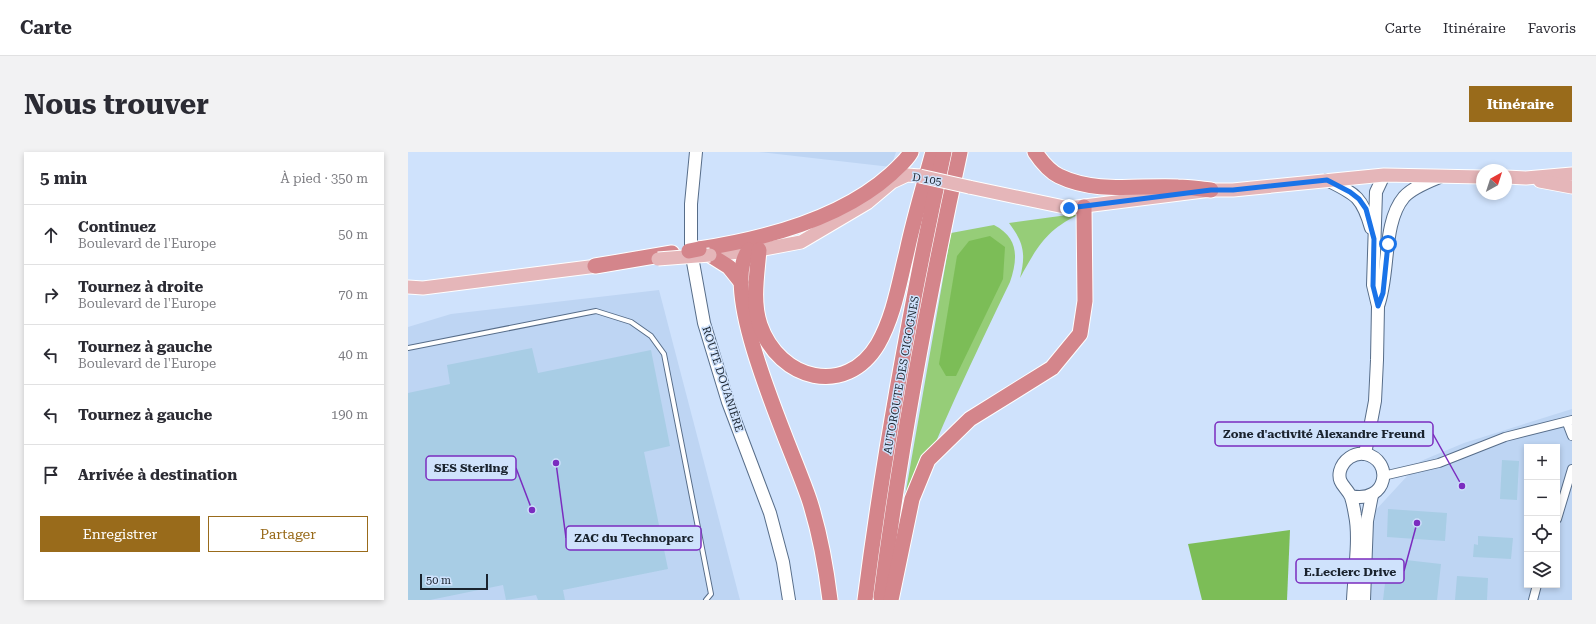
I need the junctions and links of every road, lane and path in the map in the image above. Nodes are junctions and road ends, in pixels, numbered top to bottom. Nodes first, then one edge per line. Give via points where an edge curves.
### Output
1 (696, 152) edge
2 (911, 152) edge
3 (933, 152) edge
4 (944, 152) edge
5 (960, 152) edge
6 (1035, 152) edge
7 (1572, 174) edge
8 (1384, 175) junction
9 (1442, 176) junction
10 (1476, 177) edge
11 (1512, 177) edge
12 (1526, 178) junction
13 (1327, 180) junction
14 (1572, 188) edge
15 (1211, 190) junction
16 (1076, 208) junction
17 (1374, 239) junction
18 (754, 250) junction
19 (704, 252) junction
20 (594, 266) junction
21 (741, 282) junction
22 (408, 287) edge
23 (423, 288) junction
24 (408, 293) edge
25 (1378, 306) junction
26 (408, 348) edge
27 (1569, 421) edge
28 (1572, 436) edge
29 (1366, 454) junction
30 (1572, 469) edge
31 (1383, 476) junction
32 (1372, 495) junction
33 (1351, 496) junction
34 (1558, 516) edge
35 (1536, 588) edge
36 (706, 600) edge
37 (788, 600) edge
38 (830, 600) edge
39 (865, 600) edge
40 (881, 600) edge
41 (891, 600) edge
42 (1353, 600) edge
43 (1364, 600) edge
44 (1533, 600) edge

1 - 37 street, ROUTE DOUANIÈRE via 691,204 691,251 704,324 728,402 770,513 783,562
2 - 19 highway via 876,188 842,208 786,230
3 - 18 highway via 888,322 878,344 856,368 826,376 803,374 778,356 769,345 760,325
4 - 39 highway, AUTOROUTE DES CIGOGNES via 921,258 872,540
5 - 40 highway, AUTOROUTE DES CIGOGNES via 936,260
6 - 15 highway via 1057,175 1097,187 1178,186
7 - 12 main road
8 - 9 main road, D 105
8 - 13 main road, D 105
8 - 17 street via 1376,192
9 - 10 main road, D 105
9 - 25 street via 1405,196 1396,212 1389,240 1383,293
11 - 12 main road
12 - 14 main road
13 - 15 main road, D 105
13 - 17 street via 1359,199 1366,209
15 - 16 main road, D 105
16 - 18 main road, D 105, bridge via 920,176 907,176 892,182 867,203 801,242
16 - 41 highway via 1085,301 1080,334 1052,368 970,419 928,460 912,499
17 - 25 street via 1373,286
18 - 19 main road, D 105
18 - 21 highway via 744,256
19 - 20 main road, D 105, bridge
19 - 20 highway, bridge via 680,252
19 - 21 highway via 729,268
20 - 23 main road, D 105
21 - 38 highway via 747,321 768,396 810,501 820,537
22 - 23 main road
23 - 24 main road
25 - 29 street via 1375,401
26 - 36 lane via 596,311 631,322 651,336 664,354 711,594
27 - 28 street
27 - 31 street via 1505,437 1439,463
29 - 31 street via 1379,462
29 - 33 street via 1352,456 1342,464 1342,487
30 - 34 street
31 - 32 street via 1380,487
32 - 33 street via 1361,498
32 - 43 street via 1367,521
33 - 42 street via 1356,520
35 - 44 street

